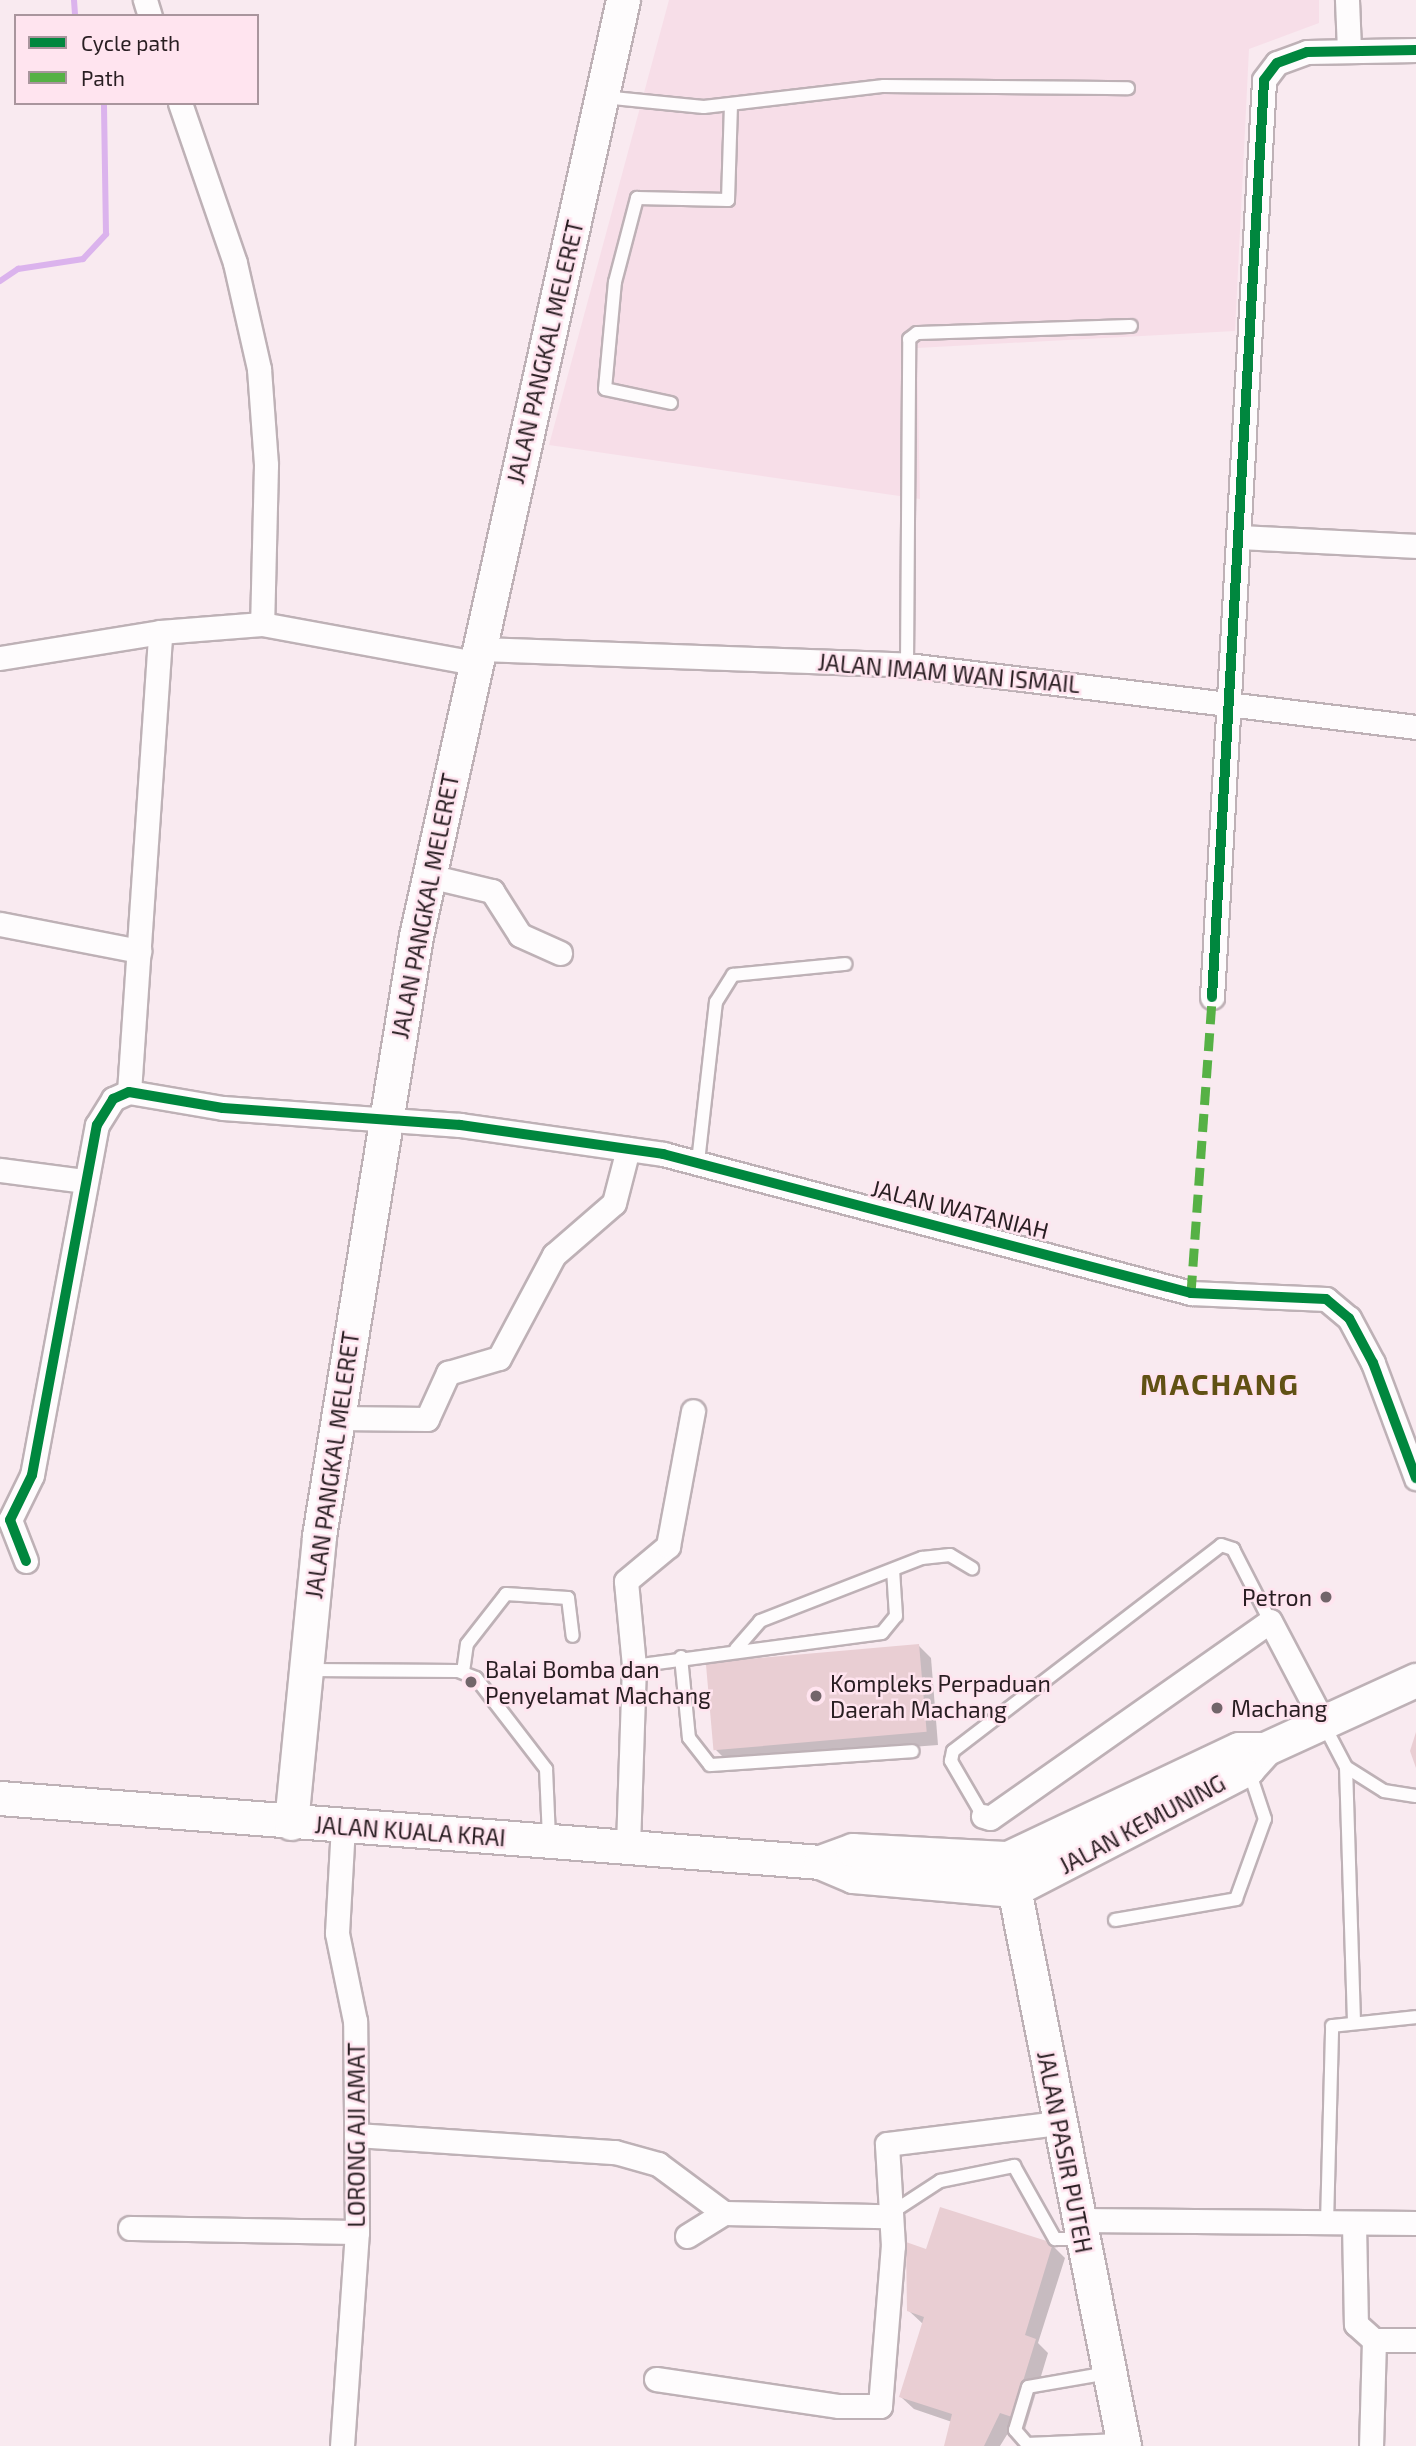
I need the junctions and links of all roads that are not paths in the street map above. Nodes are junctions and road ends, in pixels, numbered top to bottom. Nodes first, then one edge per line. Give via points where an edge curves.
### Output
1 (623, 0) edge
2 (1347, 0) edge
3 (1349, 50) junction
4 (1416, 50) edge
5 (1128, 88) dead end
6 (602, 97) junction
7 (181, 105) edge
8 (731, 105) junction
9 (1131, 326) dead end
10 (671, 403) dead end
11 (1241, 537) junction
12 (1416, 546) edge
13 (262, 624) junction
14 (160, 632) junction
15 (477, 656) junction
16 (0, 659) edge
17 (907, 665) junction
18 (1233, 701) junction
19 (1416, 727) edge
20 (429, 876) junction
21 (0, 924) edge
22 (139, 951) junction
23 (560, 953) dead end
24 (845, 964) dead end
25 (1212, 997) dead end
26 (129, 1092) junction
27 (384, 1118) junction
28 (628, 1149) junction
29 (698, 1161) junction
30 (0, 1170) edge
31 (86, 1181) junction
32 (693, 1411) dead end
33 (338, 1418) junction
34 (1416, 1478) edge
35 (26, 1561) dead end
36 (972, 1568) dead end
37 (893, 1570) junction
38 (1270, 1622) junction
39 (573, 1636) dead end
40 (736, 1649) junction
41 (681, 1657) junction
42 (634, 1666) junction
43 (305, 1670) junction
44 (463, 1672) junction
45 (1416, 1680) edge
46 (1322, 1720) junction
47 (913, 1751) dead end
48 (1251, 1756) junction
49 (1346, 1767) junction
50 (1416, 1796) edge
51 (0, 1798) edge
52 (983, 1816) joint
53 (291, 1823) junction
54 (343, 1826) junction
55 (549, 1842) junction
56 (628, 1846) junction
57 (1008, 1858) junction
58 (820, 1862) junction
59 (1013, 1890) junction
60 (1115, 1920) dead end
61 (1416, 2017) edge
62 (1354, 2021) junction
63 (1059, 2123) junction
64 (356, 2135) junction
65 (724, 2213) junction
66 (887, 2216) junction
67 (1328, 2222) junction
68 (1354, 2223) junction
69 (1416, 2224) edge
70 (130, 2228) dead end
71 (1080, 2229) junction
72 (357, 2232) junction
73 (687, 2236) dead end
74 (1374, 2340) junction
75 (1416, 2340) edge
76 (1109, 2373) junction
77 (656, 2379) dead end
78 (1124, 2443) edge
79 (342, 2446) edge
80 (1371, 2446) edge

1 - 6 main road, JALAN PANGKAL MELERET
2 - 3 street
3 - 4 street
3 - 11 street via 1286,58 1264,80
5 - 8 lane via 884,86
6 - 8 lane
6 - 15 main road, JALAN PANGKAL MELERET
7 - 13 street via 234,263 259,369 266,465
8 - 10 lane via 728,200 636,198 615,282 605,390
9 - 17 lane via 917,333 909,339
11 - 12 street
11 - 18 street
13 - 14 street, JALAN IMAM WAN ISMAIL
13 - 15 street, JALAN IMAM WAN ISMAIL
14 - 16 street, JALAN IMAM WAN ISMAIL
14 - 22 street
15 - 17 street, JALAN IMAM WAN ISMAIL
15 - 20 main road, JALAN PANGKAL MELERET
17 - 18 street, JALAN IMAM WAN ISMAIL
18 - 19 street, JALAN IMAM WAN ISMAIL
18 - 25 street
20 - 23 street via 492,891 520,935
20 - 27 main road, JALAN PANGKAL MELERET
21 - 22 street
22 - 26 street
24 - 29 lane via 733,975 716,1002
26 - 27 street, JALAN WATANIAH via 223,1108
26 - 31 street via 101,1115
27 - 28 street, JALAN WATANIAH
27 - 33 main road, JALAN PANGKAL MELERET
28 - 29 street, JALAN WATANIAH
28 - 33 street via 614,1203 592,1229 554,1255 499,1357 448,1373 427,1419
29 - 34 street, JALAN WATANIAH via 1191,1293 1326,1299 1349,1318 1373,1363
30 - 31 street
31 - 35 street via 32,1475 10,1521
32 - 42 street via 668,1546 626,1581
33 - 43 main road, JALAN PANGKAL MELERET
36 - 37 lane via 936,1553
37 - 40 lane via 760,1621
37 - 40 lane via 896,1616 883,1633
38 - 46 street
38 - 52 street via 990,1818
38 - 52 lane via 1233,1549 1220,1545 953,1751 951,1761
39 - 44 lane via 568,1598 506,1594 467,1644
40 - 41 lane
41 - 42 lane
41 - 47 lane via 689,1738 710,1765
42 - 56 street
43 - 44 lane
43 - 53 main road, JALAN PANGKAL MELERET
44 - 55 lane via 483,1686 546,1769
45 - 46 main road, JALAN KEMUNING
46 - 48 main road, JALAN KEMUNING
46 - 49 lane
48 - 57 main road, JALAN KEMUNING
48 - 59 main road, JALAN KEMUNING
48 - 60 lane via 1265,1819 1236,1899
49 - 50 lane via 1384,1791
49 - 62 lane
51 - 53 main road, JALAN KUALA KRAI
53 - 54 main road, JALAN KUALA KRAI
54 - 55 main road, JALAN KUALA KRAI
54 - 64 street, LORONG AJI AMAT via 337,1933 355,2021
55 - 56 main road, JALAN KUALA KRAI
56 - 58 main road, JALAN KUALA KRAI
57 - 58 main road, JALAN KUALA KRAI via 853,1850
57 - 59 main road, JALAN PASIR PUTEH
58 - 59 main road, JALAN KUALA KRAI via 853,1876
59 - 63 main road, JALAN PASIR PUTEH
61 - 62 lane
62 - 67 lane via 1331,2029
63 - 66 street via 889,2143
63 - 71 main road, JALAN PASIR PUTEH
64 - 65 street via 603,2150 674,2175
64 - 72 street, LORONG AJI AMAT
65 - 66 street
65 - 73 street
66 - 71 lane via 940,2181 1014,2166 1055,2239
66 - 77 street via 893,2246 881,2405 839,2406
67 - 68 street
67 - 71 street
68 - 69 street
68 - 74 street via 1356,2324
70 - 72 street
71 - 76 main road, JALAN PASIR PUTEH
72 - 79 street, LORONG AJI AMAT
74 - 75 street
74 - 80 street
76 - 78 main road, JALAN PASIR PUTEH
76 - 78 lane via 1028,2387 1015,2430 1027,2444

